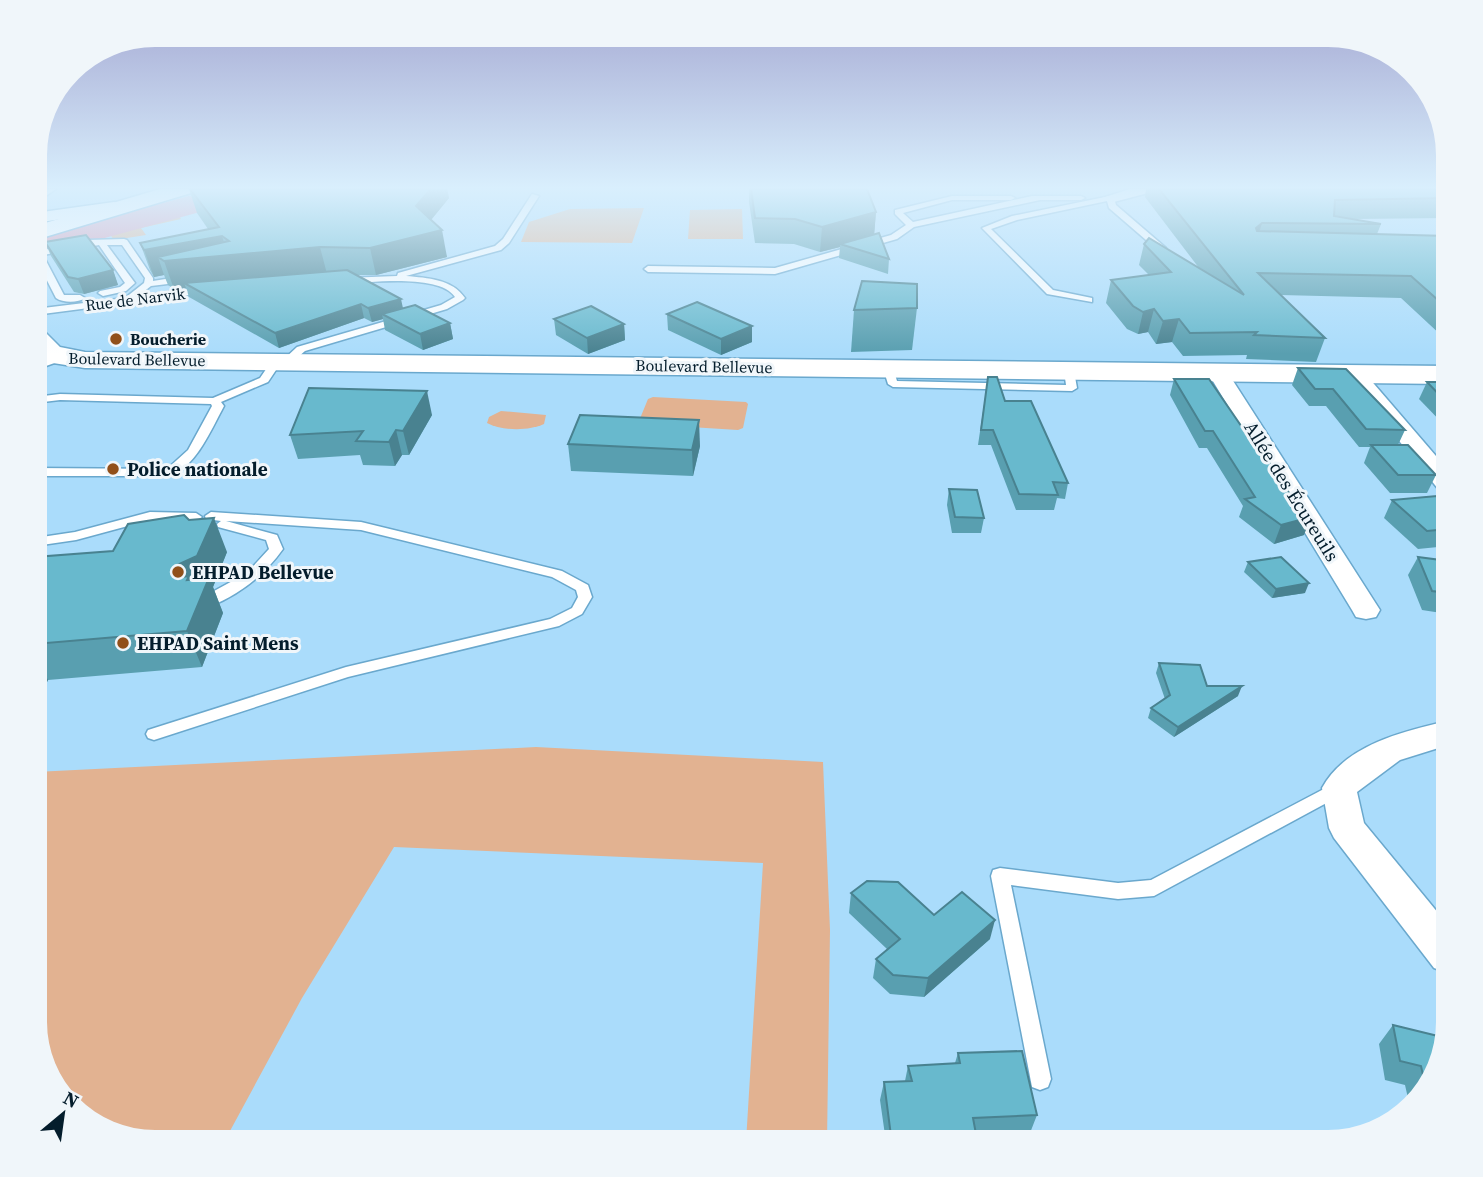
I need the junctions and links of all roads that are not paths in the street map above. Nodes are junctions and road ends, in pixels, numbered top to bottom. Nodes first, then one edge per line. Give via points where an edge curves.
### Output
1 (91, 244) edge
2 (102, 244) edge
3 (125, 244) edge
4 (501, 244) edge
5 (870, 244) edge
6 (1002, 244) edge
7 (1156, 244) edge
8 (47, 252) edge
9 (1172, 258) edge
10 (648, 269) dead end
11 (47, 271) edge
12 (190, 278) edge
13 (379, 278) junction
14 (340, 281) edge
15 (148, 284) junction
16 (219, 287) edge
17 (127, 298) junction
18 (1089, 300) dead end
19 (47, 311) edge
20 (47, 354) edge
21 (282, 361) junction
22 (1218, 373) junction
23 (1355, 374) junction
24 (1436, 375) edge
25 (47, 399) edge
26 (215, 401) junction
27 (1436, 471) edge
28 (47, 472) edge
29 (211, 523) junction
30 (172, 531) edge
31 (47, 540) edge
32 (198, 605) edge
33 (1366, 610) dead end
34 (154, 734) dead end
35 (1436, 735) edge
36 (1339, 788) junction
37 (1436, 940) edge
38 (1040, 1079) dead end

1 - 8 lane
2 - 11 lane via 130,283 113,292 61,298
3 - 15 lane via 147,274
4 - 13 lane via 427,270
5 - 10 lane via 775,271
6 - 18 lane via 1045,288
7 - 9 lane
12 - 15 lane
13 - 14 lane
13 - 21 lane via 446,285 460,298 444,307 301,349
15 - 17 lane
16 - 17 lane, Rue de Narvik
17 - 19 lane, Rue de Narvik
20 - 21 street, Boulevard Bellevue via 85,360
21 - 22 street, Boulevard Bellevue
21 - 26 lane via 264,380
22 - 23 street, Boulevard Bellevue
22 - 33 street, Allée des Écureuils
23 - 24 street, Boulevard Bellevue
23 - 27 street
25 - 26 lane
26 - 28 lane via 218,406 202,436 182,465 169,473
29 - 30 lane via 182,522
29 - 31 lane via 150,516
29 - 32 lane via 261,533 272,538 276,549 260,572
29 - 34 lane via 361,526 557,574 583,588 585,597 577,611 554,622 346,672
35 - 36 street via 1408,741 1360,765
36 - 37 street via 1347,828
36 - 38 lane via 1154,888 1118,891 1000,876

